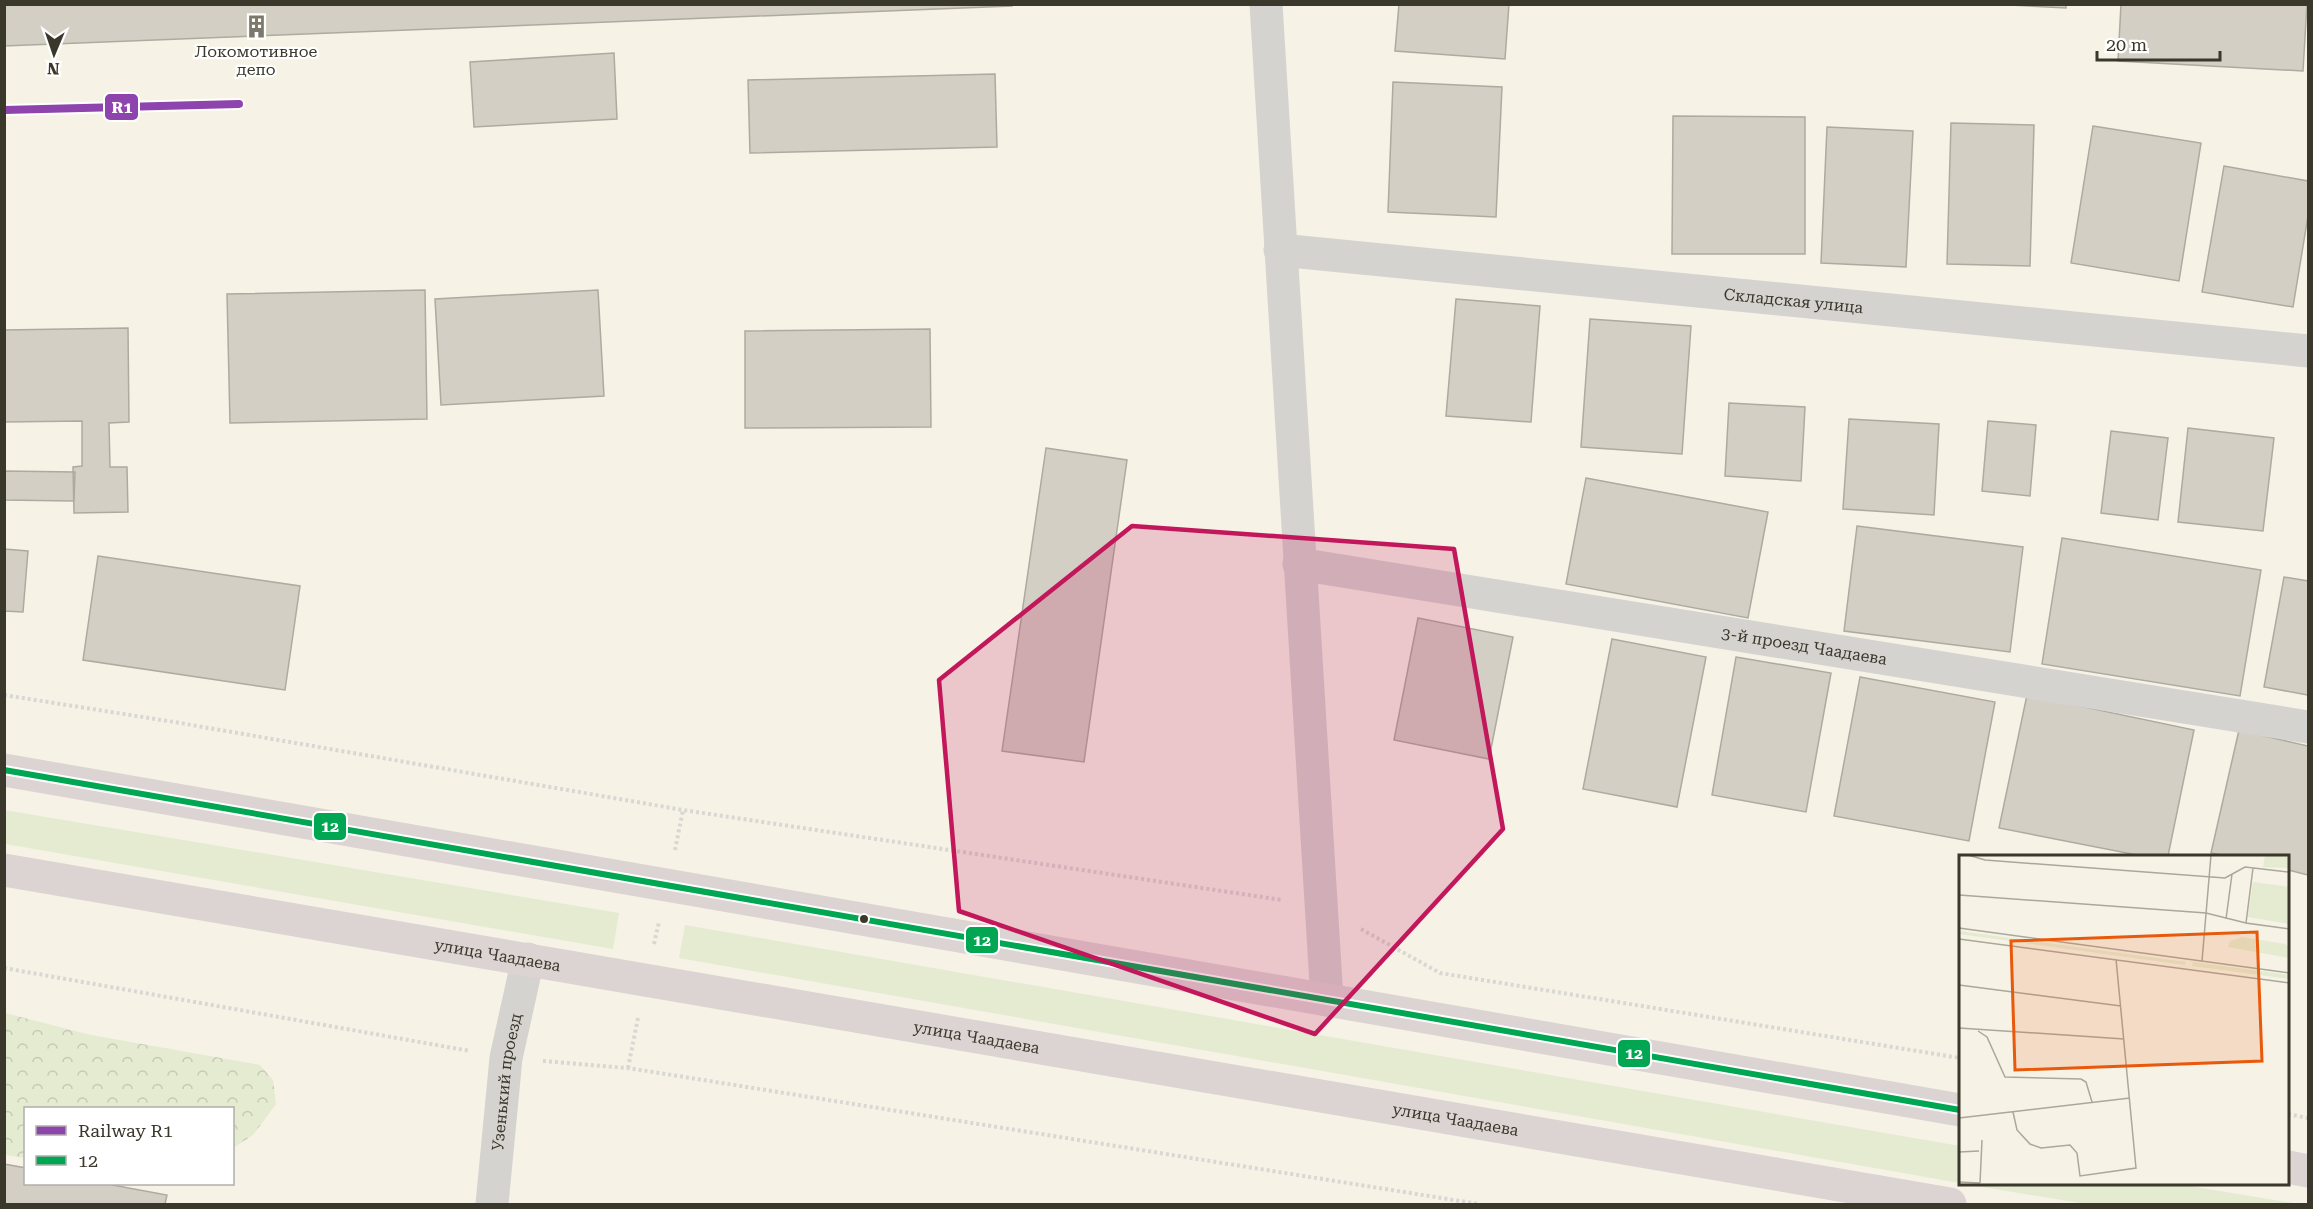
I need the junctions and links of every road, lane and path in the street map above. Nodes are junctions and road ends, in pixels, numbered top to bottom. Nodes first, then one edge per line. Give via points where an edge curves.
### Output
1 (1266, 4) edge
2 (1280, 250) junction
3 (2308, 351) edge
4 (1299, 564) junction
5 (4, 695) edge
6 (2308, 727) edge
7 (4, 770) edge
8 (683, 810) junction
9 (4, 870) edge
10 (667, 886) junction
11 (1321, 906) junction
12 (528, 959) junction
13 (4, 968) edge
14 (647, 979) junction
15 (1327, 1000) junction
16 (506, 1058) junction
17 (1959, 1058) edge
18 (628, 1068) junction
19 (1959, 1110) edge
20 (2289, 1114) edge
21 (2308, 1118) edge
22 (2289, 1167) edge
23 (2308, 1171) edge
24 (492, 1204) edge
25 (1479, 1204) edge
26 (1950, 1204) edge

1 - 2 street
2 - 3 street, Складская улица
2 - 4 street
4 - 6 street, 3-й проезд Чаадаева
4 - 11 street
5 - 8 path
7 - 10 main road
8 - 10 path
8 - 11 path
9 - 12 main road, улица Чаадаева
10 - 14 path
10 - 15 main road
11 - 15 street
11 - 17 path via 1440,973
12 - 14 main road, улица Чаадаева
12 - 16 street, Узенький проезд
13 - 16 path
14 - 18 path
14 - 26 main road, улица Чаадаева
15 - 19 main road
16 - 18 path
16 - 24 street, Узенький проезд
18 - 25 path
20 - 21 path
22 - 23 main road

